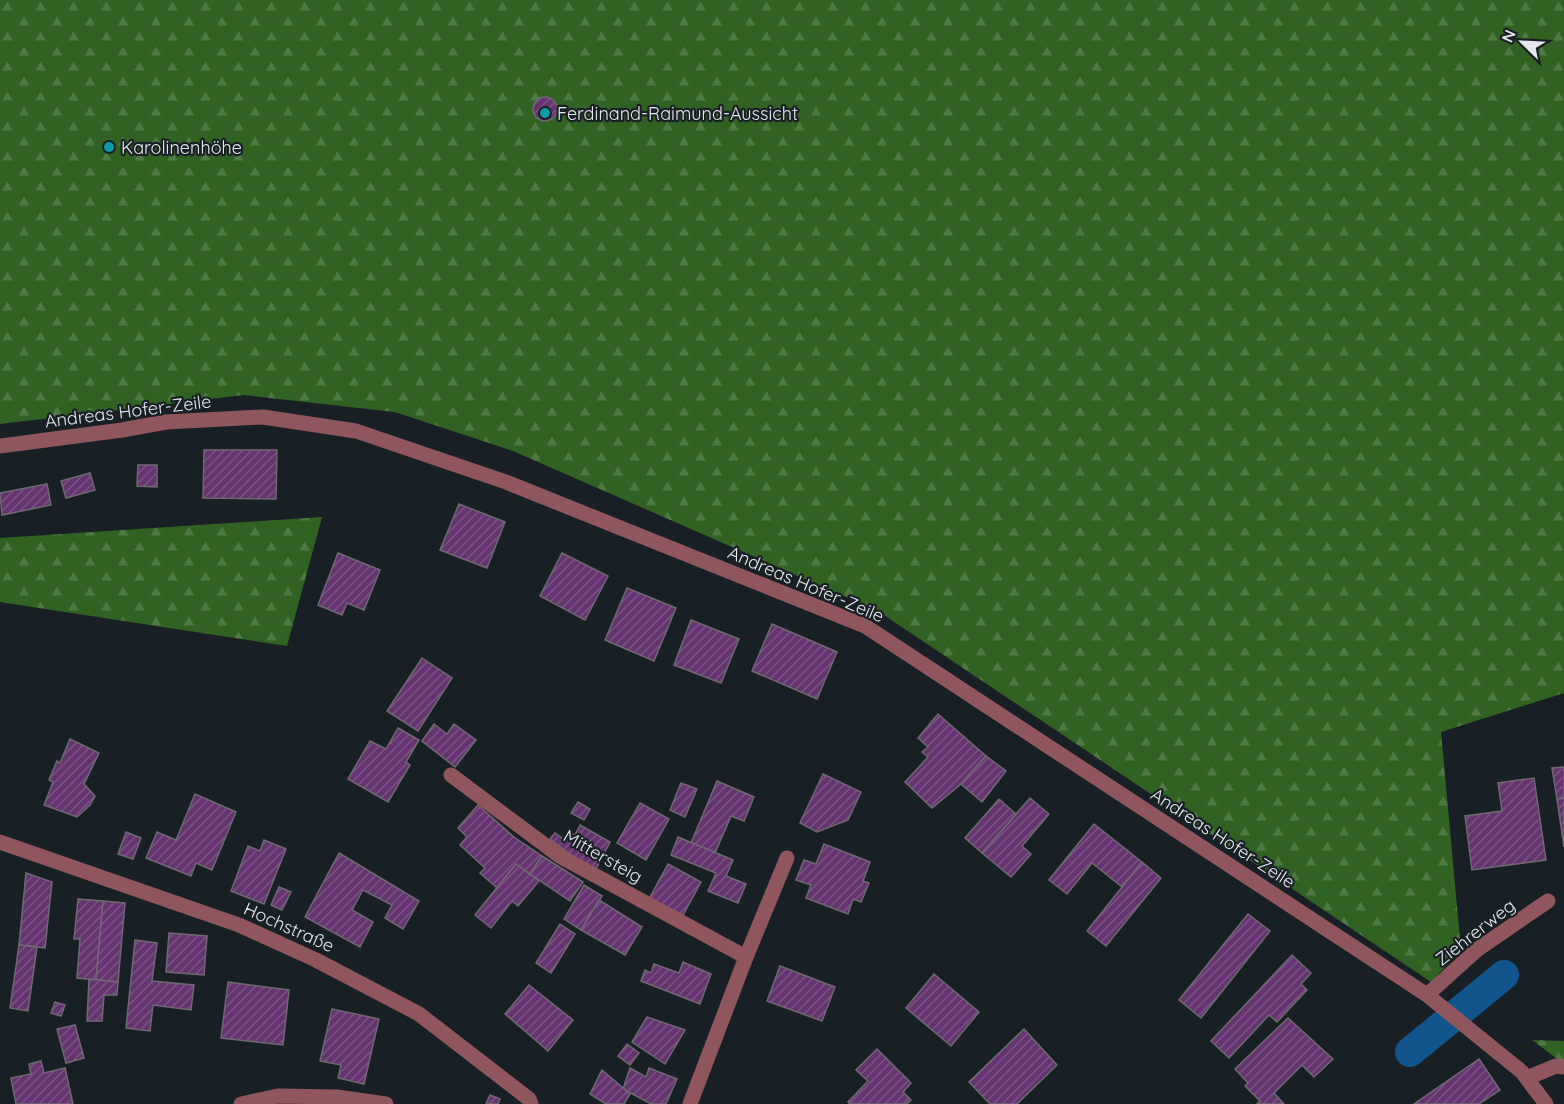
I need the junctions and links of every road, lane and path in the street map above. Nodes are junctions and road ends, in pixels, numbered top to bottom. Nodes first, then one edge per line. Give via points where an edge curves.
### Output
1 (0, 446) edge
2 (451, 775) dead end
3 (0, 843) edge
4 (787, 858) dead end
5 (1548, 901) dead end
6 (746, 957) junction
7 (1427, 995) junction
8 (1564, 1066) edge
9 (1527, 1078) junction
10 (241, 1104) edge
11 (386, 1104) edge
12 (531, 1104) edge
13 (690, 1104) edge
14 (1546, 1104) edge

1 - 7 street, Andreas Hofer-Zeile via 166,422 263,417 356,431 506,482 865,626
2 - 6 street, Mittersteig via 561,857
3 - 12 street, Hochstraße via 239,925 316,960 420,1014 530,1099
4 - 6 street
5 - 7 street, Ziehrerweg via 1478,949
6 - 13 street
7 - 9 street, Andreas Hofer-Zeile
8 - 9 street
9 - 14 street, Andreas Hofer-Zeile
10 - 11 street via 278,1096 337,1097

